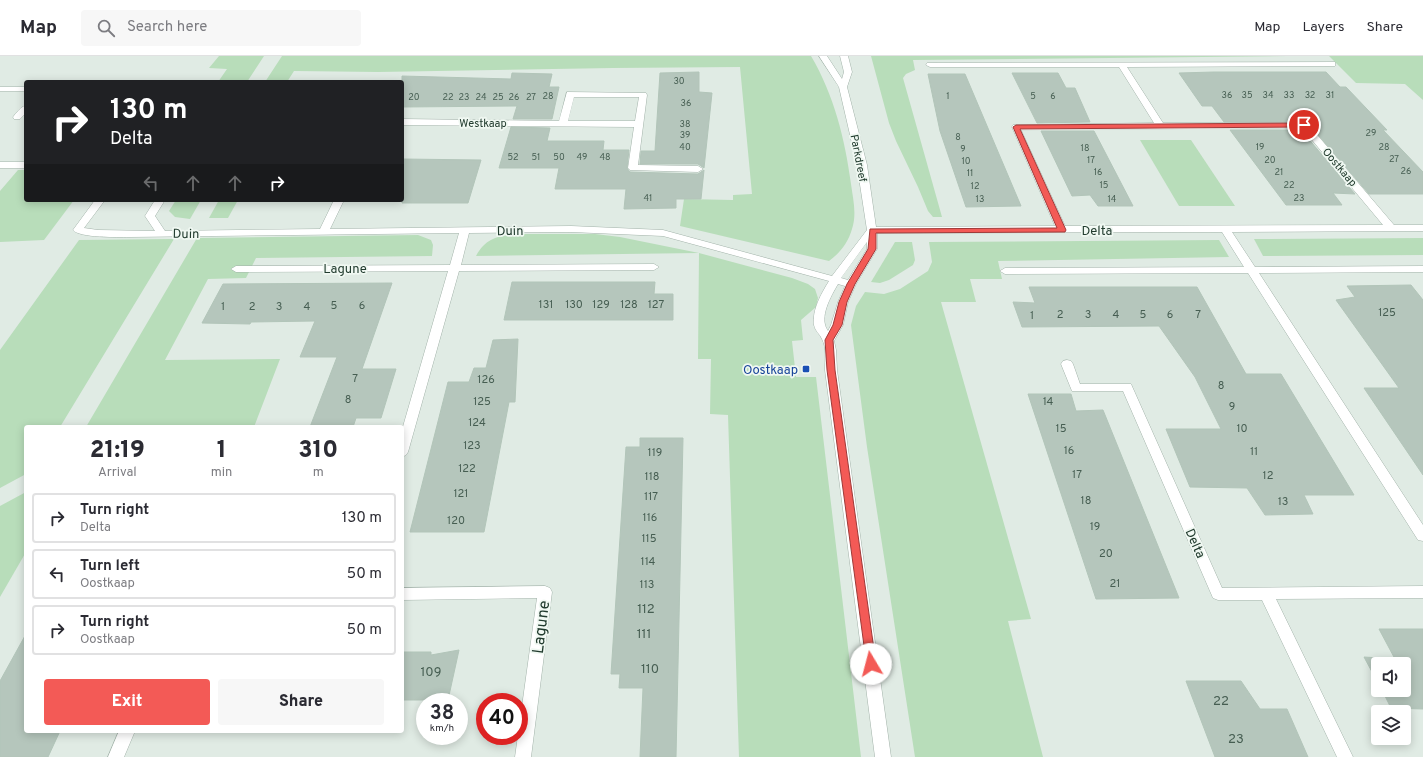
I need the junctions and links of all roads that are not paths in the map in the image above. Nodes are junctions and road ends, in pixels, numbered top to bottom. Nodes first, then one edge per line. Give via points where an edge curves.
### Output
1 (823, 56) edge
2 (844, 56) edge
3 (1332, 64) dead end
4 (930, 65) dead end
5 (1122, 65) junction
6 (843, 87) junction
7 (0, 89) edge
8 (24, 89) edge
9 (24, 110) edge
10 (24, 117) edge
11 (404, 122) edge
12 (563, 123) junction
13 (639, 124) junction
14 (1160, 126) junction
15 (0, 165) edge
16 (24, 165) edge
17 (698, 169) dead end
18 (99, 202) edge
19 (159, 202) edge
20 (338, 202) edge
21 (1391, 228) junction
22 (1423, 228) edge
23 (1225, 229) junction
24 (872, 230) junction
25 (1062, 230) junction
26 (465, 231) junction
27 (323, 232) junction
28 (162, 233) junction
29 (654, 267) dead end
30 (454, 268) junction
31 (236, 269) dead end
32 (1423, 269) edge
33 (1251, 270) junction
34 (1005, 271) dead end
35 (835, 280) junction
36 (851, 284) junction
37 (829, 340) junction
38 (1067, 364) dead end
39 (404, 445) edge
40 (1423, 536) edge
41 (1423, 592) edge
42 (404, 594) edge
43 (1266, 594) junction
44 (126, 733) edge
45 (116, 757) edge
46 (523, 757) edge
47 (883, 757) edge
48 (1345, 757) edge

1 - 6 street, Parkdreef
2 - 6 street, Parkdreef via 848,72
3 - 5 street
4 - 5 street
5 - 14 street
6 - 24 street, Parkdreef via 862,165
7 - 8 street
9 - 10 street via 18,117
11 - 12 street, Westkaap
12 - 13 street, Westkaap
12 - 13 street via 570,94 643,95
13 - 17 street via 633,168
14 - 21 street, Oostkaap via 1304,125
14 - 25 street, Oostkaap via 1016,127
15 - 16 street
18 - 28 street, Duin via 78,230 98,233
19 - 28 street, Duin via 150,216
20 - 27 street
21 - 22 street, Delta
21 - 23 street, Delta
23 - 25 street, Delta
23 - 33 street
24 - 25 street, Delta
24 - 35 street, Parkdreef
24 - 36 street, Parkdreef via 872,249
26 - 27 street, Duin
26 - 30 street
26 - 35 street, Duin via 571,229 663,232
27 - 28 street, Duin
29 - 30 street, Lagune
30 - 31 street, Lagune
30 - 39 street
32 - 33 street
33 - 34 street
33 - 40 street
35 - 36 street, Duin
35 - 37 street, Parkdreef via 819,313 820,326
36 - 37 street, Parkdreef
37 - 47 street, Parkdreef
38 - 43 street, Delta via 1076,388 1127,387 1218,594
41 - 43 street, Delta
42 - 46 street, Lagune via 545,592
43 - 48 street
44 - 45 street

